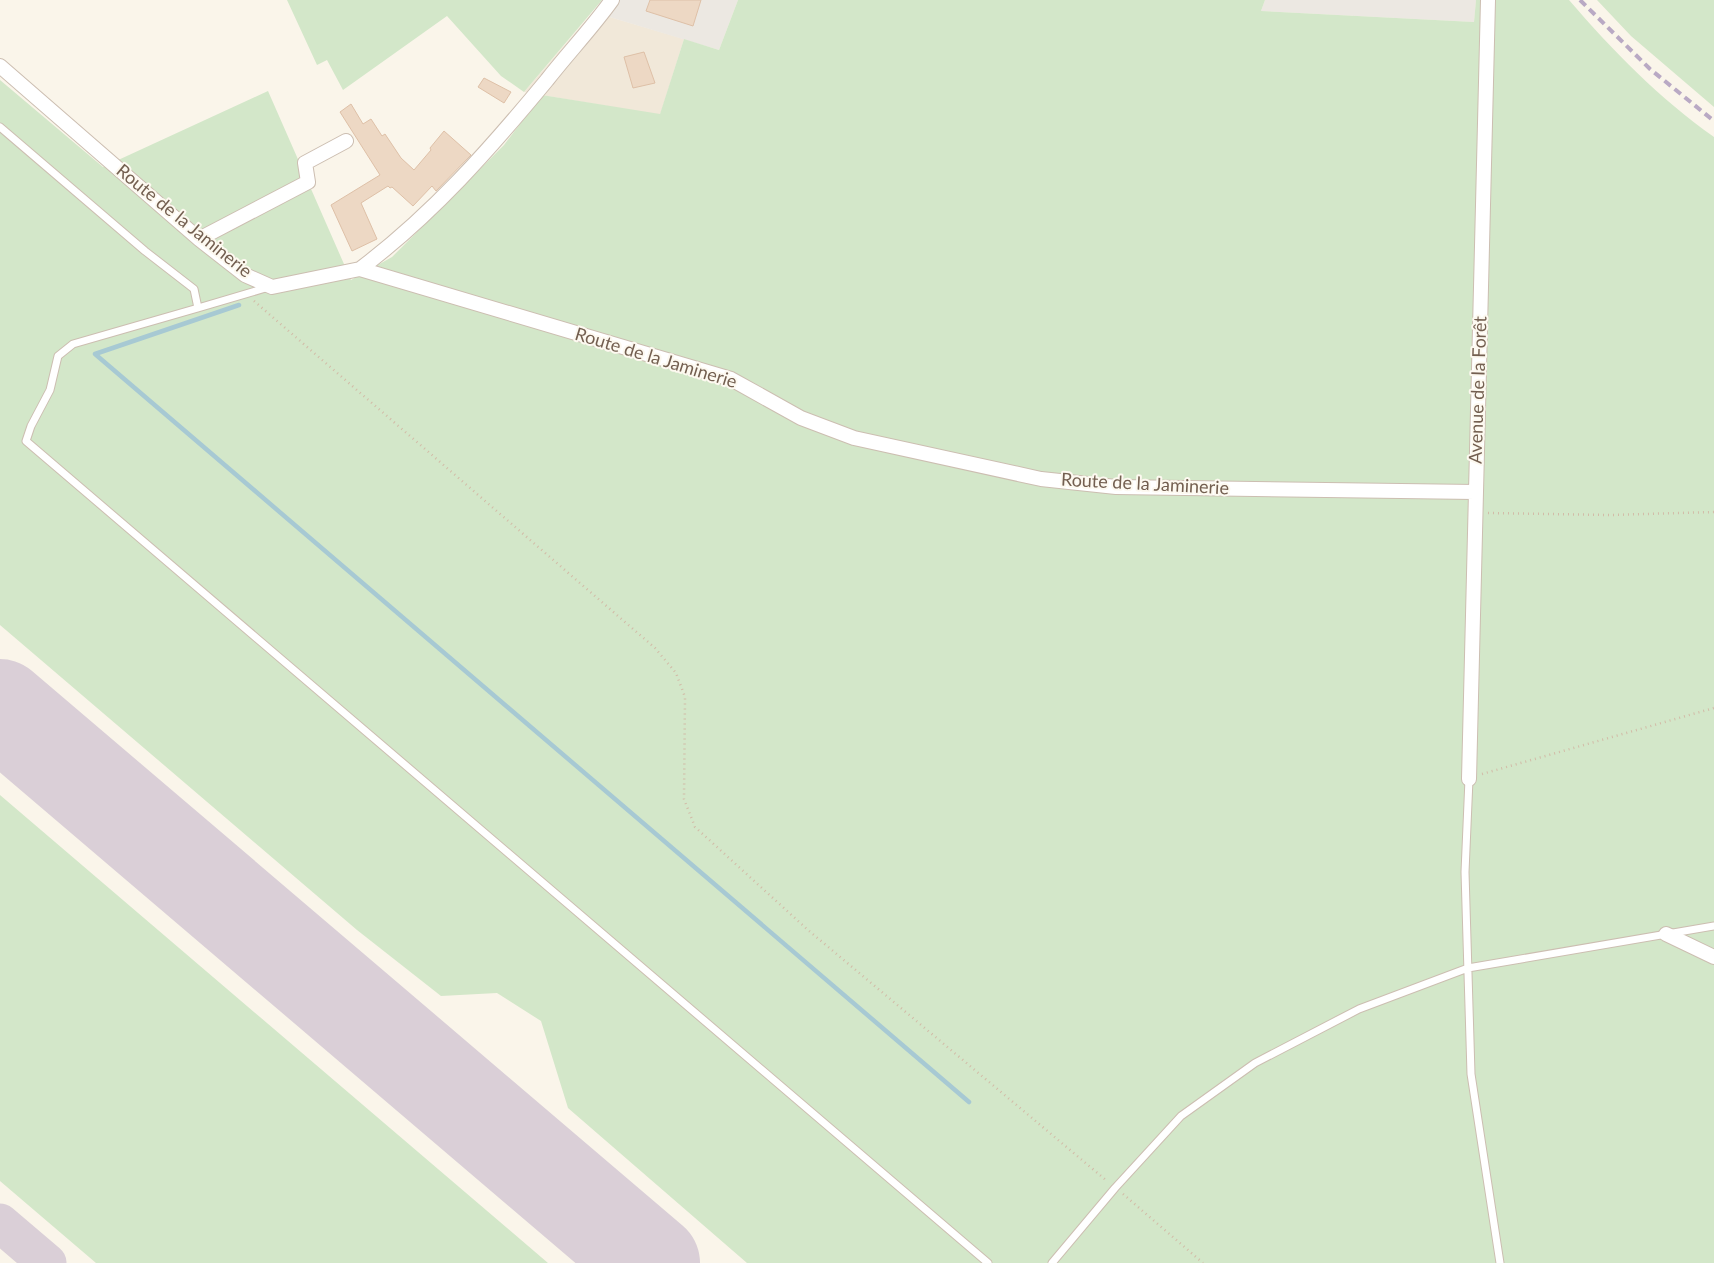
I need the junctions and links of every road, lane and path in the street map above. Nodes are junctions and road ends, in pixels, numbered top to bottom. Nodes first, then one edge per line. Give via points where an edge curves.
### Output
1 (612, 0) edge
2 (1488, 0) edge
3 (0, 66) edge
4 (0, 128) edge
5 (346, 142) dead end
6 (199, 238) junction
7 (360, 269) junction
8 (272, 287) junction
9 (244, 294) junction
10 (198, 308) junction
11 (1475, 492) junction
12 (1475, 512) junction
13 (1714, 512) edge
14 (1714, 708) edge
15 (1469, 779) junction
16 (1714, 926) edge
17 (1666, 934) junction
18 (1714, 957) edge
19 (1468, 968) junction
20 (1115, 1188) junction
21 (988, 1263) edge
22 (1052, 1263) edge
23 (1203, 1263) edge
24 (1500, 1263) edge

1 - 7 street via 494,144 445,196 391,246
2 - 11 street, Avenue de la Forêt
3 - 6 street, Route de la Jaminerie
4 - 10 lane via 194,289
5 - 6 street via 305,163 308,182
6 - 8 street, Route de la Jaminerie via 245,275
7 - 8 street, Route de la Jaminerie
7 - 11 street, Route de la Jaminerie via 731,379 801,418 836,432 1041,479 1116,487
8 - 9 lane
9 - 10 lane
9 - 20 path via 666,660 676,672 685,697 684,799 695,827 808,930
10 - 21 lane via 73,344 58,356 50,390 26,441
11 - 12 street, Avenue de la Forêt
12 - 13 path via 1610,515
12 - 15 street, Avenue de la Forêt
14 - 15 path
15 - 19 lane via 1465,872
16 - 17 lane
17 - 18 street
17 - 19 lane
19 - 20 lane via 1358,1009 1255,1063 1181,1116
19 - 24 lane via 1472,1074
20 - 22 lane
20 - 23 path

